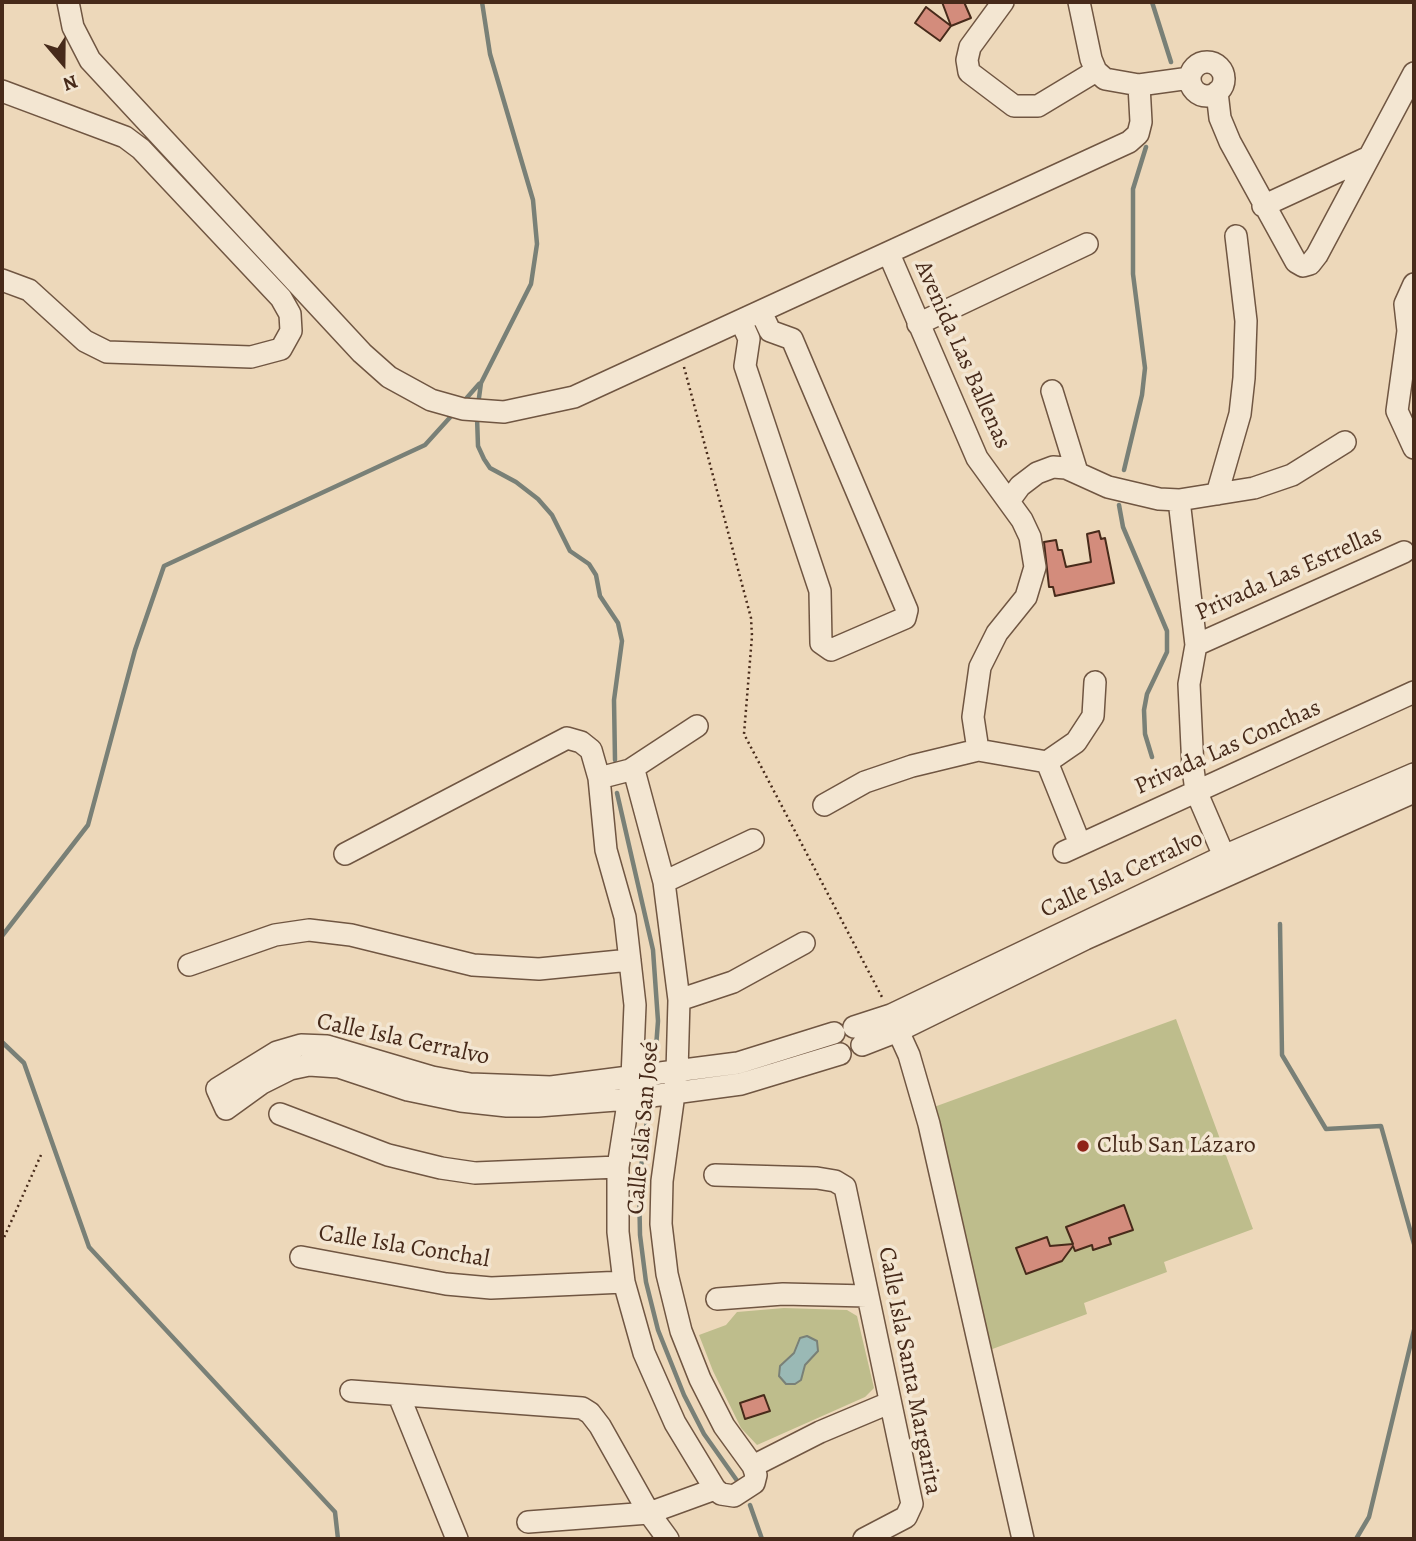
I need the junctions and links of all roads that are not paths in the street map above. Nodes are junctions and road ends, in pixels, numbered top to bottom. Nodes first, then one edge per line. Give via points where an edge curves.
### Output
1 (68, 2) edge
2 (1003, 2) edge
3 (1079, 2) edge
4 (1096, 71) junction
5 (1414, 73) edge
6 (1139, 85) junction
7 (2, 91) edge
8 (1367, 158) junction
9 (1263, 206) junction
10 (1236, 236) dead end
11 (1087, 244) dead end
12 (889, 254) junction
13 (2, 280) edge
14 (1414, 284) edge
15 (751, 317) junction
16 (918, 324) junction
17 (1411, 327) edge
18 (1408, 375) edge
19 (1052, 391) dead end
20 (1345, 442) dead end
21 (1414, 448) edge
22 (1077, 472) junction
23 (1217, 494) junction
24 (1179, 500) junction
25 (1009, 501) junction
26 (1404, 552) dead end
27 (1196, 645) junction
28 (1095, 682) dead end
29 (1414, 692) edge
30 (697, 726) dead end
31 (978, 750) junction
32 (1047, 762) junction
33 (630, 770) junction
34 (1414, 774) edge
35 (598, 778) junction
36 (1196, 791) junction
37 (1414, 792) edge
38 (824, 805) dead end
39 (753, 840) dead end
40 (345, 854) dead end
41 (1224, 856) junction
42 (664, 882) junction
43 (804, 943) dead end
44 (630, 960) junction
45 (190, 965) dead end
46 (679, 1000) junction
47 (895, 1023) junction
48 (850, 1035) junction
49 (676, 1082) junction
50 (630, 1088) junction
51 (280, 1114) dead end
52 (618, 1167) junction
53 (715, 1175) dead end
54 (301, 1257) dead end
55 (624, 1282) junction
56 (867, 1296) junction
57 (717, 1299) dead end
58 (351, 1391) dead end
59 (399, 1396) junction
60 (890, 1403) junction
61 (753, 1466) junction
62 (715, 1489) junction
63 (649, 1513) junction
64 (528, 1522) dead end
65 (457, 1539) edge
66 (668, 1539) edge
67 (864, 1539) edge
68 (1023, 1539) edge

1 - 15 street via 73,27 90,60 362,353 389,377 430,400 463,409 504,412 574,397
2 - 4 street via 970,47 967,60 969,72 1014,106 1038,106
3 - 4 street
4 - 6 street via 1116,83
5 - 8 street
6 - 9 street via 1190,78 1197,65 1211,62 1218,66 1224,79 1217,92 1220,118
6 - 12 street via 1141,122 1138,134 1129,142
7 - 13 street via 125,137 141,149 281,298 290,314 291,331 281,349 251,357 107,352 85,341 29,290
8 - 9 street
8 - 9 street via 1310,264 1296,262
10 - 23 street via 1246,321 1244,379 1240,414
11 - 16 street
12 - 15 street
12 - 16 street, Avenida Las Ballenas
14 - 17 street via 1405,304
15 - 15 street via 745,366 820,591 821,643 831,650 905,618 907,610 792,339
16 - 25 street, Avenida Las Ballenas via 977,458
17 - 18 street
18 - 21 street via 1396,411
19 - 22 street
20 - 23 street via 1274,482
22 - 24 street via 1143,497
22 - 25 street via 1053,467 1038,473
23 - 24 street
24 - 27 street
25 - 31 street, Avenida Las Ballenas via 1031,537 1035,567 1026,597 997,633 981,667 973,717
26 - 27 street, Privada Las Estrellas
27 - 36 street via 1189,684
28 - 32 street via 1093,716 1076,742
29 - 36 street, Privada Las Conchas
30 - 33 street
31 - 32 street
31 - 38 street via 865,782
32 - 36 street, Privada Las Conchas via 1072,848
33 - 35 street
33 - 42 street, Calle Isla San José via 639,780
34 - 41 street, Calle Isla Cerralvo
35 - 40 street, Calle Isla San José via 590,750 581,741 567,738
35 - 44 street, Calle Isla San José via 606,850 625,917
36 - 41 street
37 - 47 street, Calle Isla Cerralvo
39 - 42 street
41 - 47 street, Calle Isla Cerralvo
42 - 46 street, Calle Isla San José
43 - 46 street via 733,982
44 - 45 street via 539,969 473,965 351,935 309,930 264,938
44 - 50 street, Calle Isla San José via 635,1040
46 - 49 street, Calle Isla San José
47 - 48 street, Calle Isla Cerralvo
47 - 68 street via 929,1124
48 - 49 street, Calle Isla Cerralvo
48 - 49 street, Calle Isla Cerralvo via 833,1045 840,1054 769,1078
49 - 50 street, Calle Isla Cerralvo
49 - 61 street, Calle Isla San José via 662,1181 667,1274 681,1331 701,1379 724,1426
50 - 50 street, Calle Isla Cerralvo via 507,1106 408,1090 339,1068 309,1065 262,1083 226,1110 217,1089 277,1052 301,1045 327,1046 470,1084
50 - 52 street, Calle Isla San José
51 - 52 street via 388,1155 441,1168 475,1173
52 - 55 street, Calle Isla San José
53 - 56 street, Calle Isla Santa Margarita via 817,1178 845,1187
54 - 55 street, Calle Isla Conchal via 491,1288
55 - 62 street, Calle Isla San José via 658,1388
56 - 57 street via 783,1294
56 - 60 street, Calle Isla Santa Margarita
58 - 59 street
59 - 63 street via 582,1408 600,1426
59 - 65 street
60 - 61 street
60 - 67 street, Calle Isla Santa Margarita via 912,1504 906,1517
61 - 62 street via 754,1483 747,1490 729,1496
62 - 63 street
63 - 64 street
63 - 66 street

